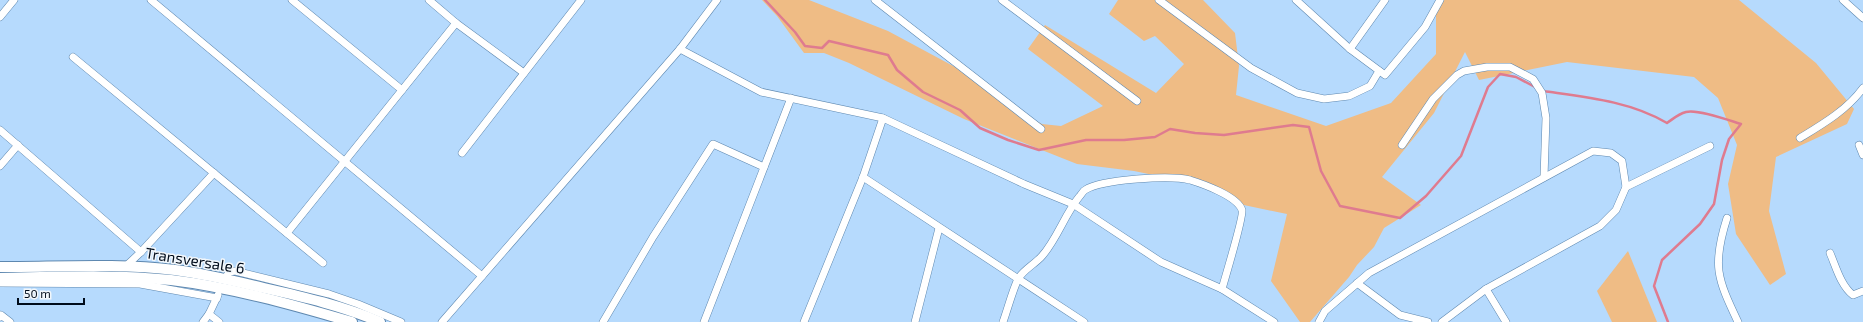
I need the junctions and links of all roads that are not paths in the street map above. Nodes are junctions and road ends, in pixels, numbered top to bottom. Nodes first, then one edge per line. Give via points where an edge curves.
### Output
1 (14, 0) edge
2 (152, 0) edge
3 (292, 0) edge
4 (430, 0) edge
5 (580, 0) edge
6 (717, 0) edge
7 (875, 0) edge
8 (1002, 0) edge
9 (1296, 0) edge
10 (1385, 0) edge
11 (1440, 0) edge
12 (1843, 0) edge
13 (1161, 1) edge
14 (0, 17) edge
15 (1863, 18) edge
16 (456, 23) junction
17 (680, 49) junction
18 (1350, 49) junction
19 (73, 57) dead end
20 (1379, 71) junction
21 (524, 73) junction
22 (1863, 88) edge
23 (402, 90) junction
24 (790, 98) junction
25 (1137, 101) dead end
26 (883, 118) junction
27 (1041, 129) dead end
28 (0, 130) edge
29 (1800, 138) dead end
30 (18, 145) junction
31 (1402, 145) dead end
32 (1860, 145) dead end
33 (1710, 146) dead end
34 (462, 153) dead end
35 (1863, 155) edge
36 (345, 161) junction
37 (0, 166) edge
38 (764, 168) junction
39 (214, 172) junction
40 (862, 177) junction
41 (1544, 177) junction
42 (1626, 187) junction
43 (1073, 204) junction
44 (1727, 218) dead end
45 (939, 228) junction
46 (287, 233) junction
47 (141, 252) junction
48 (1830, 254) dead end
49 (323, 263) dead end
50 (0, 267) edge
51 (125, 267) junction
52 (482, 276) junction
53 (0, 278) edge
54 (1019, 278) junction
55 (0, 283) edge
56 (1357, 283) junction
57 (1222, 289) junction
58 (1486, 290) junction
59 (1863, 291) edge
60 (219, 294) junction
61 (328, 298) junction
62 (209, 314) junction
63 (0, 317) edge
64 (10, 322) edge
65 (203, 322) edge
66 (219, 322) edge
67 (352, 322) edge
68 (380, 322) edge
69 (401, 322) edge
70 (442, 322) edge
71 (603, 322) edge
72 (704, 322) edge
73 (804, 322) edge
74 (915, 322) edge
75 (1003, 322) edge
76 (1084, 322) edge
77 (1274, 322) edge
78 (1319, 322) edge
79 (1428, 322) edge
80 (1442, 322) edge
81 (1506, 322) edge
82 (1738, 322) edge

1 - 14 street
2 - 36 street
3 - 23 street
4 - 16 street
5 - 21 street
6 - 17 street
7 - 27 street
8 - 25 street
9 - 18 street
10 - 18 street
11 - 20 street via 1424,27 1385,74
12 - 15 street
13 - 20 street via 1251,68 1297,93 1324,99 1349,96 1370,86
16 - 21 street
16 - 23 street
17 - 24 street via 761,92
17 - 52 street
18 - 20 street
19 - 39 street
21 - 34 street
22 - 29 street via 1829,120
23 - 36 street
24 - 26 street
24 - 38 street
26 - 40 street
26 - 43 street
28 - 30 street
30 - 37 street
30 - 47 street
31 - 41 street via 1433,99 1457,75 1464,70 1510,67 1533,79 1542,93 1546,118
32 - 35 street
33 - 42 street
36 - 46 street
36 - 52 street
38 - 71 street via 713,144 653,237
38 - 72 street
39 - 46 street
39 - 47 street
40 - 45 street
40 - 73 street
41 - 42 street via 1593,151 1600,151 1611,153 1622,161
41 - 56 street via 1369,272
42 - 58 street via 1616,210 1600,226
43 - 54 street via 1043,255
43 - 57 street via 1161,262
43 - 57 street via 1085,190 1115,181 1152,178 1190,180 1231,198 1242,211 1242,220
44 - 82 street via 1720,240 1717,264 1723,291
45 - 54 street
45 - 74 street
46 - 49 street
47 - 51 street
48 - 59 street via 1849,292 1853,295
50 - 51 main road, Transversale 6
51 - 61 main road, Transversale 6 via 175,270
52 - 70 street
53 - 60 main road, Transversale 6 via 122,276 172,280
54 - 75 street
54 - 76 street
55 - 60 street via 140,284
56 - 78 street via 1325,311
56 - 79 street via 1400,315
57 - 77 street
58 - 80 street
58 - 81 street
60 - 62 street
60 - 67 main road, Transversale 6 via 305,309
61 - 68 main road, Transversale 6
61 - 69 street via 358,304
62 - 65 street
62 - 66 street
63 - 64 street via 2,315

